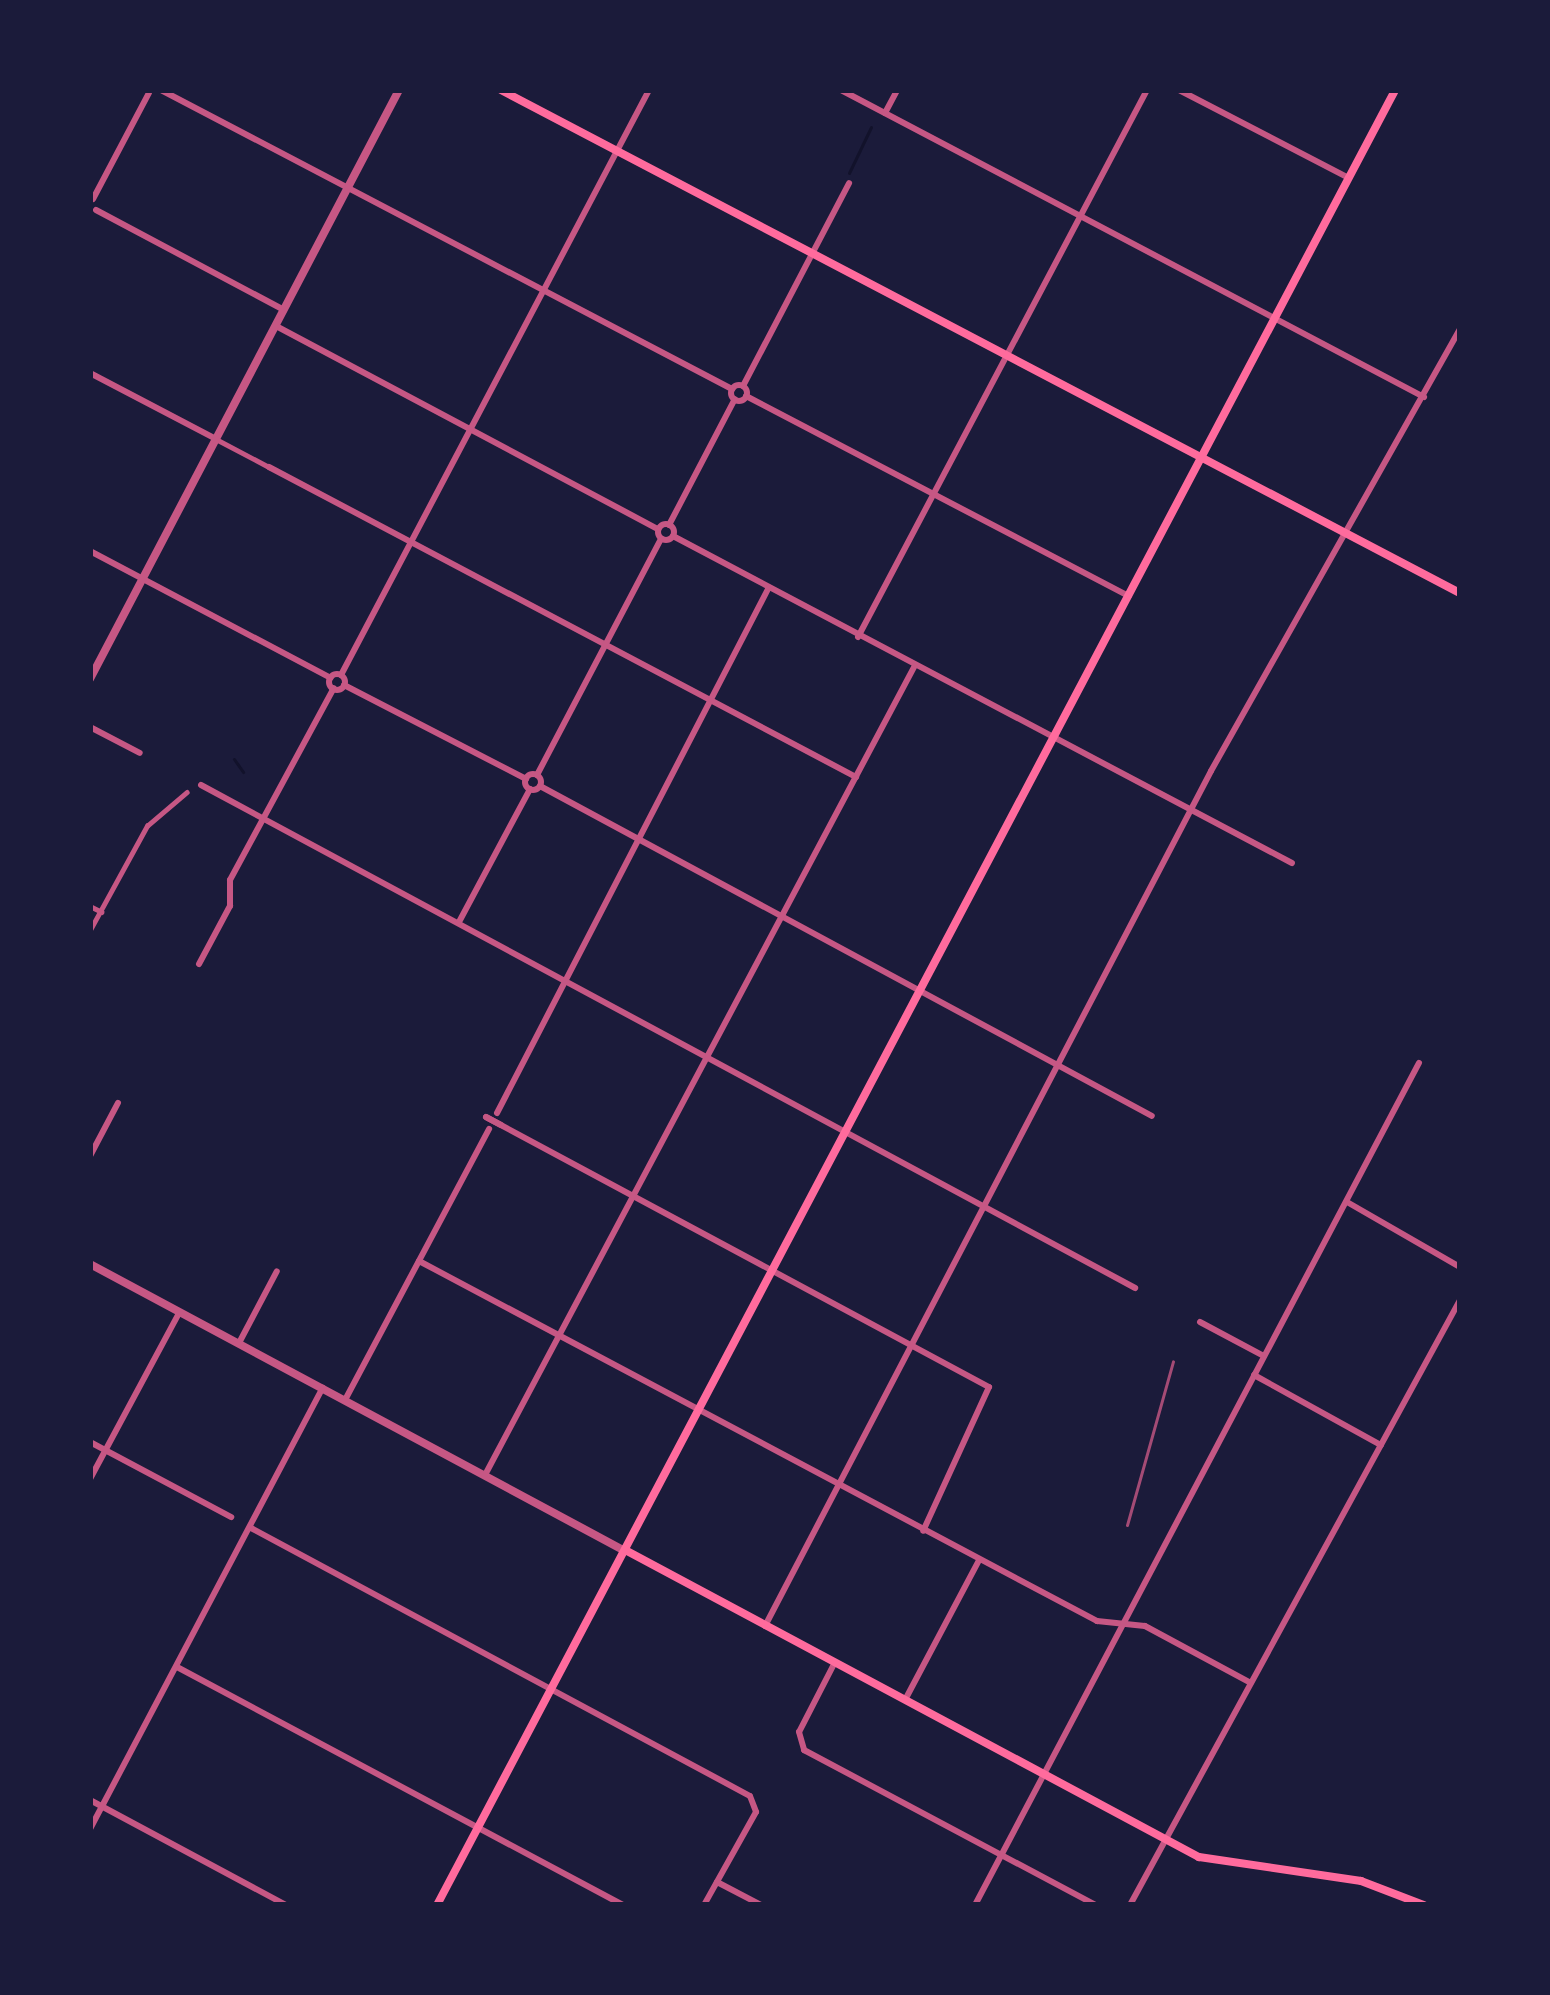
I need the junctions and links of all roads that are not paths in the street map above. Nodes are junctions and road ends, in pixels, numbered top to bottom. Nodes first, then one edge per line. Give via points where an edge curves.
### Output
1 (160, 90) edge
2 (399, 90) edge
3 (501, 90) edge
4 (649, 90) edge
5 (841, 90) edge
6 (897, 90) edge
7 (1147, 90) edge
8 (1179, 90) edge
9 (1395, 90) edge
10 (147, 91) edge
11 (885, 113) junction
12 (616, 151) junction
13 (1349, 178) junction
14 (849, 183) dead end
15 (348, 188) junction
16 (91, 199) edge
17 (93, 212) edge
18 (1080, 217) junction
19 (812, 253) junction
20 (544, 290) junction
21 (284, 310) junction
22 (1276, 319) junction
23 (276, 326) junction
24 (1460, 329) edge
25 (1007, 355) junction
26 (90, 373) edge
27 (743, 386) junction
28 (733, 388) junction
29 (746, 396) junction
30 (1424, 397) junction
31 (736, 400) junction
32 (470, 430) junction
33 (216, 439) junction
34 (1204, 458) junction
35 (269, 466) joint
36 (933, 495) junction
37 (669, 525) junction
38 (658, 529) junction
39 (673, 536) junction
40 (662, 539) junction
41 (411, 540) junction
42 (90, 550) edge
43 (142, 579) junction
44 (768, 589) junction
45 (1460, 593) edge
46 (1129, 596) junction
47 (858, 637) junction
48 (606, 643) junction
49 (914, 667) junction
50 (340, 675) junction
51 (331, 678) junction
52 (90, 679) edge
53 (344, 685) junction
54 (334, 688) junction
55 (711, 700) junction
56 (90, 727) edge
57 (1053, 742) junction
58 (140, 753) dead end
59 (537, 775) junction
60 (856, 777) junction
61 (526, 779) junction
62 (201, 784) dead end
63 (540, 786) junction
64 (530, 789) junction
65 (187, 792) dead end
66 (1191, 812) junction
67 (264, 819) junction
68 (638, 840) junction
69 (1292, 862) dead end
70 (90, 906) edge
71 (102, 912) junction
72 (782, 918) junction
73 (459, 922) junction
74 (90, 930) edge
75 (199, 964) dead end
76 (566, 980) junction
77 (921, 993) junction
78 (707, 1058) junction
79 (1419, 1063) dead end
80 (1060, 1068) junction
81 (118, 1103) dead end
82 (497, 1114) junction
83 (1152, 1116) dead end
84 (500, 1125) junction
85 (489, 1129) junction
86 (848, 1133) junction
87 (90, 1156) edge
88 (634, 1196) junction
89 (1347, 1202) junction
90 (986, 1206) junction
91 (419, 1261) junction
92 (90, 1264) edge
93 (1460, 1267) edge
94 (277, 1270) dead end
95 (775, 1271) junction
96 (1135, 1288) dead end
97 (1460, 1300) edge
98 (179, 1312) junction
99 (1200, 1322) dead end
100 (561, 1336) junction
101 (239, 1343) junction
102 (913, 1345) junction
103 (1264, 1356) junction
104 (1254, 1375) junction
105 (323, 1388) junction
106 (345, 1400) junction
107 (701, 1411) junction
108 (90, 1442) edge
109 (1381, 1445) junction
110 (105, 1450) junction
111 (485, 1475) junction
112 (90, 1479) edge
113 (839, 1486) junction
114 (230, 1517) dead end
115 (251, 1528) junction
116 (923, 1531) junction
117 (627, 1551) junction
118 (979, 1560) junction
119 (1124, 1623) junction
120 (765, 1626) junction
121 (834, 1664) junction
122 (177, 1667) junction
123 (1251, 1683) junction
124 (552, 1689) junction
125 (904, 1702) junction
126 (1044, 1774) junction
127 (90, 1800) edge
128 (102, 1806) junction
129 (478, 1828) junction
130 (90, 1829) edge
131 (1166, 1840) junction
132 (1002, 1854) junction
133 (717, 1882) junction
134 (286, 1905) edge
135 (437, 1905) edge
136 (623, 1905) edge
137 (704, 1905) edge
138 (761, 1905) edge
139 (975, 1905) edge
140 (1095, 1905) edge
141 (1130, 1905) edge
142 (1424, 1905) edge

1 - 10 street
1 - 15 street
2 - 15 street
3 - 12 main road
4 - 12 street
5 - 11 street
6 - 11 street
7 - 18 street
8 - 13 street
9 - 13 main road
10 - 16 street
11 - 18 street
12 - 19 main road
12 - 20 street
13 - 22 main road
14 - 19 street
15 - 20 street
15 - 21 street
16 - 17 street
17 - 21 street
18 - 22 street
18 - 25 street
19 - 25 main road
19 - 27 street
20 - 28 street
20 - 32 street
21 - 23 street
22 - 30 street
22 - 34 main road
23 - 32 street
23 - 33 street
24 - 30 street
25 - 34 main road
25 - 36 street
26 - 33 street
27 - 28 street
27 - 29 street
28 - 31 street
29 - 31 street
29 - 36 street
30 - 66 street
31 - 37 street
32 - 38 street
32 - 41 street
33 - 35 street
33 - 43 street
34 - 45 main road
34 - 46 main road
35 - 41 street
36 - 46 street
36 - 47 street
37 - 38 street
37 - 39 street
38 - 40 street
39 - 40 street
39 - 44 street
40 - 48 street
41 - 48 street
41 - 50 street
42 - 43 street
43 - 51 street
43 - 52 street
44 - 47 street
44 - 55 street
46 - 57 main road
47 - 49 street
48 - 55 street
48 - 59 street
49 - 57 street
49 - 60 street
50 - 51 street
50 - 53 street
51 - 54 street
53 - 54 street
53 - 61 street
54 - 67 street
55 - 60 street
55 - 68 street
56 - 58 street
57 - 66 street
57 - 77 main road
59 - 61 street
59 - 63 street
60 - 72 street
61 - 64 street
62 - 67 street
63 - 64 street
63 - 68 street
64 - 73 street
65 - 71 street via 147,826
66 - 69 street
66 - 80 street
67 - 73 street
67 - 75 street
68 - 72 street
68 - 76 street
70 - 71 street
71 - 74 street
72 - 77 street
72 - 78 street
73 - 76 street
76 - 78 street
76 - 82 street
77 - 80 street
77 - 86 main road
78 - 86 street
78 - 88 street
79 - 89 street
80 - 83 street
80 - 90 street
81 - 87 street
82 - 84 street
82 - 85 street
84 - 85 street
84 - 88 street
85 - 91 street
86 - 90 street
86 - 95 main road
88 - 95 street
88 - 100 street
89 - 93 street
89 - 103 street
90 - 96 street
90 - 102 street
91 - 100 street
91 - 106 street
92 - 98 street
94 - 101 street
95 - 102 street
95 - 107 main road
97 - 109 street
98 - 101 street
98 - 110 street
99 - 103 street
100 - 107 street
100 - 111 street
101 - 105 street
102 - 113 street
102 - 116 street via 992,1392
103 - 104 street
104 - 109 street
104 - 119 street
105 - 106 street
105 - 115 street
106 - 111 street
107 - 113 street
107 - 117 main road
108 - 110 street
109 - 123 street
110 - 112 street
110 - 114 street
111 - 117 street
113 - 116 street
113 - 120 street
115 - 122 street
115 - 124 street
116 - 118 street
117 - 120 main road
117 - 124 main road
118 - 119 street via 1097,1622
118 - 125 street
119 - 123 street
119 - 126 street
120 - 121 main road
121 - 125 main road
121 - 132 street via 799,1732 804,1750
122 - 128 street
122 - 129 street
123 - 131 street
124 - 129 main road
124 - 133 street via 750,1796 756,1812
125 - 126 main road
126 - 131 main road
126 - 132 street
127 - 128 street
128 - 130 street
128 - 134 street
129 - 135 main road
129 - 136 street
131 - 141 street
131 - 142 main road via 1240,1870 1361,1881
132 - 139 street
132 - 140 street
133 - 137 street
133 - 138 street

